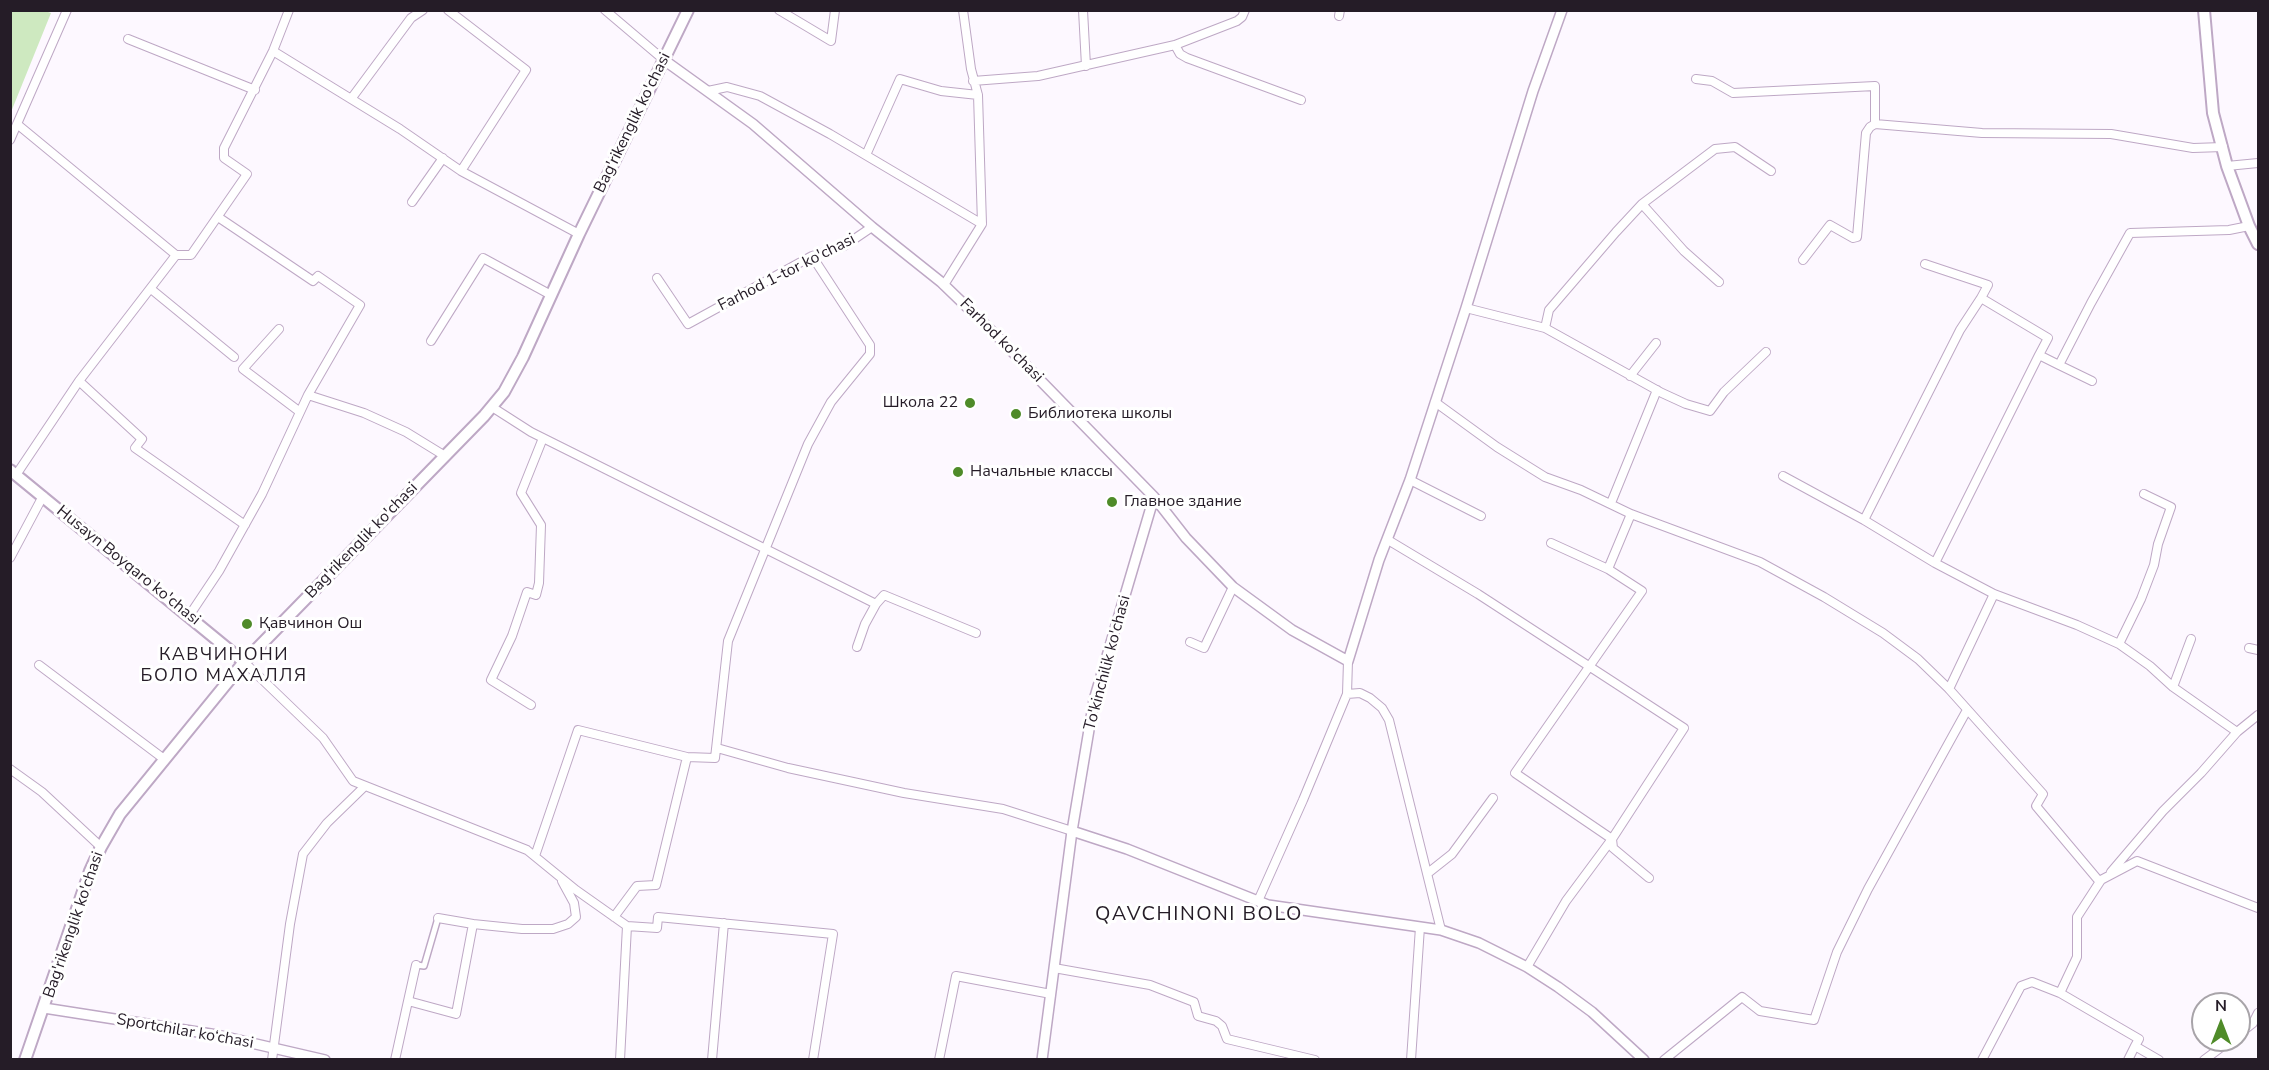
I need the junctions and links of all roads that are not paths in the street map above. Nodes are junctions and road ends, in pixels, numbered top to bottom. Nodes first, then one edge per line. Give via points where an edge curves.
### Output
1 (67, 10) edge
2 (289, 10) edge
3 (423, 10) edge
4 (448, 10) edge
5 (605, 10) edge
6 (688, 10) edge
7 (779, 10) edge
8 (836, 10) edge
9 (963, 10) edge
10 (1083, 10) edge
11 (1245, 10) edge
12 (1562, 10) edge
13 (2204, 10) edge
14 (128, 39) dead end
15 (1174, 45) junction
16 (273, 51) junction
17 (664, 60) junction
18 (1086, 66) junction
19 (1696, 79) dead end
20 (974, 81) junction
21 (255, 90) junction
22 (708, 91) junction
23 (978, 95) junction
24 (351, 99) junction
25 (1301, 100) dead end
26 (17, 124) junction
27 (1875, 124) junction
28 (10, 140) edge
29 (2223, 147) junction
30 (866, 155) junction
31 (443, 158) junction
32 (2259, 163) edge
33 (2227, 166) junction
34 (461, 171) junction
35 (1771, 171) dead end
36 (412, 202) dead end
37 (1642, 204) junction
38 (218, 217) junction
39 (982, 224) junction
40 (2249, 226) junction
41 (872, 228) junction
42 (579, 234) junction
43 (2259, 244) edge
44 (176, 255) junction
45 (812, 256) junction
46 (1803, 260) dead end
47 (1925, 264) dead end
48 (657, 278) dead end
49 (1719, 282) dead end
50 (944, 285) junction
51 (150, 289) junction
52 (551, 295) junction
53 (1981, 298) junction
54 (1466, 308) junction
55 (1545, 328) junction
56 (279, 329) dead end
57 (431, 341) dead end
58 (1656, 343) dead end
59 (1766, 352) dead end
60 (2039, 355) junction
61 (234, 357) dead end
62 (2060, 365) junction
63 (1630, 376) junction
64 (79, 381) junction
65 (2092, 381) dead end
66 (1657, 390) junction
67 (308, 395) junction
68 (1435, 402) junction
69 (492, 407) junction
70 (300, 412) junction
71 (543, 438) junction
72 (445, 456) junction
73 (13, 472) edge
74 (1783, 476) dead end
75 (1410, 480) junction
76 (2144, 494) dead end
77 (43, 496) junction
78 (1154, 497) junction
79 (1611, 503) junction
80 (1631, 514) junction
81 (1481, 516) dead end
82 (1864, 520) junction
83 (245, 525) junction
84 (1388, 540) junction
85 (1551, 543) dead end
86 (765, 549) junction
87 (10, 558) edge
88 (1935, 563) junction
89 (1608, 569) junction
90 (1233, 587) junction
91 (1994, 594) junction
92 (876, 604) junction
93 (189, 616) junction
94 (976, 633) dead end
95 (2191, 639) dead end
96 (1190, 642) dead end
97 (2119, 644) junction
98 (857, 647) dead end
99 (2249, 648) dead end
100 (2259, 650) edge
101 (1348, 661) junction
102 (244, 662) junction
103 (39, 665) dead end
104 (1589, 667) junction
105 (2173, 687) junction
106 (1949, 689) junction
107 (1347, 694) junction
108 (531, 705) dead end
109 (1967, 710) junction
110 (2259, 715) edge
111 (2237, 732) junction
112 (717, 748) junction
113 (687, 757) junction
114 (164, 759) junction
115 (10, 769) edge
116 (364, 787) junction
117 (1493, 798) dead end
118 (1072, 831) junction
119 (1612, 839) junction
120 (100, 847) junction
121 (535, 856) junction
122 (1428, 873) junction
123 (560, 877) junction
124 (1649, 878) dead end
125 (2099, 881) junction
126 (1258, 901) junction
127 (2259, 908) edge
128 (614, 916) junction
129 (438, 918) joint
130 (724, 923) junction
131 (473, 924) junction
132 (627, 926) junction
133 (1420, 927) junction
134 (1441, 930) junction
135 (416, 964) joint
136 (1527, 967) junction
137 (1054, 968) junction
138 (2060, 993) junction
139 (1051, 994) junction
140 (408, 1000) junction
141 (44, 1008) junction
142 (2134, 1046) junction
143 (274, 1048) junction
144 (25, 1059) edge
145 (272, 1059) edge
146 (325, 1059) edge
147 (395, 1059) edge
148 (620, 1059) edge
149 (712, 1059) edge
150 (813, 1059) edge
151 (939, 1059) edge
152 (1042, 1059) edge
153 (1315, 1059) edge
154 (1411, 1059) edge
155 (1644, 1059) edge
156 (1664, 1059) edge
157 (1982, 1059) edge
158 (2128, 1059) edge
159 (2158, 1059) edge

1 - 26 street
2 - 16 street
3 - 24 street via 411,18
4 - 34 street via 526,70
5 - 17 street
6 - 17 main road, Bag'rikenglik ko'chasi
7 - 8 street via 831,41
9 - 20 street
10 - 18 street
11 - 15 street via 1238,21
12 - 54 street
13 - 29 main road via 2213,113
14 - 21 street
15 - 18 street
15 - 25 street via 1187,58
16 - 21 street
16 - 24 street
17 - 22 street, Farhod ko'chasi
17 - 42 main road, Bag'rikenglik ko'chasi
18 - 20 street via 1038,76
19 - 27 street via 1712,81 1733,93 1875,86
20 - 23 street
21 - 38 street via 224,148 224,158 247,174
22 - 30 street via 727,87 760,96
22 - 41 street, Farhod ko'chasi via 753,124
23 - 30 street via 941,91 900,79
23 - 39 street
24 - 31 street
26 - 28 street
26 - 44 street
27 - 29 street via 1982,133 2111,134 2193,148
27 - 46 street via 1866,133 1857,237 1830,225
29 - 33 main road
30 - 39 street
31 - 34 street
31 - 36 street
32 - 33 street
33 - 40 main road
34 - 42 street
35 - 37 street via 1735,147 1715,149
37 - 49 street via 1683,251
37 - 55 street via 1549,310
38 - 44 street via 191,255
38 - 67 street via 313,281 318,276 360,305
39 - 50 street
40 - 43 main road
40 - 62 street via 2130,233
41 - 45 street, Farhod 1-tor ko'chasi via 844,246
41 - 50 street, Farhod ko'chasi
42 - 52 main road, Bag'rikenglik ko'chasi
44 - 51 street
45 - 48 street, Farhod 1-tor ko'chasi via 688,324
45 - 86 street via 870,345 870,354 831,402 807,444
47 - 53 street via 1988,285
50 - 78 street, Farhod ko'chasi
51 - 61 street
51 - 64 street
52 - 57 street via 483,258
52 - 69 main road, Bag'rikenglik ko'chasi via 513,378
53 - 60 street via 2048,338
53 - 82 street via 1960,330
54 - 55 street
54 - 68 street
55 - 63 street
56 - 70 street via 243,369
58 - 63 street
59 - 66 street via 1710,411
60 - 62 street
60 - 88 street
62 - 65 street
63 - 66 street
64 - 73 street
64 - 83 street via 142,439 135,448
66 - 79 street
67 - 70 street
67 - 72 street via 364,413
68 - 75 street
68 - 79 street via 1545,477
69 - 71 street
69 - 72 main road, Bag'rikenglik ko'chasi
70 - 83 street
71 - 86 street
71 - 108 street via 521,493 541,525 539,583 536,595 527,592 491,680
72 - 102 main road, Bag'rikenglik ko'chasi
73 - 77 main road, Husayn Boyqaro ko'chasi
74 - 82 street
75 - 81 street
75 - 84 street
76 - 97 street via 2171,507 2141,599
77 - 87 street
77 - 93 main road, Husayn Boyqaro ko'chasi
78 - 90 street, Farhod ko'chasi
78 - 118 street, To'kinchilik ko'chasi via 1094,700
79 - 80 street
80 - 89 street
80 - 106 street via 1760,562 1824,597 1883,633
82 - 88 street
83 - 93 street
84 - 101 street
84 - 104 street
85 - 89 street
86 - 92 street
86 - 112 street via 728,641
88 - 91 street
89 - 104 street via 1642,591
90 - 96 street via 1204,648
90 - 101 street, Farhod ko'chasi via 1292,630
91 - 97 street
91 - 106 street
92 - 94 street via 884,595
92 - 98 street
93 - 102 main road, Husayn Boyqaro ko'chasi
95 - 105 street
97 - 105 street
99 - 100 street
101 - 107 street
102 - 114 main road, Bag'rikenglik ko'chasi
102 - 116 street via 323,738 353,782
103 - 114 street
104 - 119 street via 1684,728
104 - 119 street via 1515,773
105 - 111 street
106 - 109 street
107 - 122 street via 1360,693 1370,698 1389,720
107 - 126 street
109 - 125 street via 2043,794 2036,806
109 - 156 street via 1868,889 1837,952 1814,1020 1760,1011 1742,997
110 - 111 street
111 - 125 street
112 - 113 street via 715,758
112 - 118 street via 904,793 1003,809
113 - 121 street via 578,730
113 - 128 street via 656,885 637,886
114 - 120 main road, Bag'rikenglik ko'chasi via 120,814
115 - 120 street via 42,792
116 - 121 street
116 - 143 street via 327,823 303,854
117 - 122 street via 1452,854
118 - 126 street
118 - 137 street, To'kinchilik ko'chasi
119 - 124 street via 1613,848
119 - 136 street via 1566,901
120 - 141 main road, Bag'rikenglik ko'chasi
121 - 123 street
122 - 134 street
123 - 128 street
123 - 131 street via 574,903 576,917 568,924 553,929
125 - 127 street via 2137,861
125 - 138 street via 2077,917 2077,957
126 - 133 street
128 - 132 street
129 - 131 street
129 - 135 street via 424,966
130 - 132 street via 658,917 657,928
130 - 149 street
130 - 150 street via 833,934
131 - 140 street via 456,1014
132 - 148 street
133 - 134 street
133 - 154 street
134 - 136 street via 1479,943
135 - 140 street
136 - 155 street via 1592,1012
137 - 139 street, To'kinchilik ko'chasi
137 - 153 street via 1150,985 1194,1002 1198,1016 1216,1021 1227,1039
138 - 142 street via 2139,1039
138 - 157 street via 2032,982 2021,986
139 - 151 street via 956,976
139 - 152 street, To'kinchilik ko'chasi
140 - 147 street
141 - 143 street, Sportchilar ko‘chasi via 217,1035
141 - 144 main road, Bag'rikenglik ko'chasi
142 - 158 street
142 - 159 street
143 - 145 street
143 - 146 street, Sportchilar ko‘chasi

